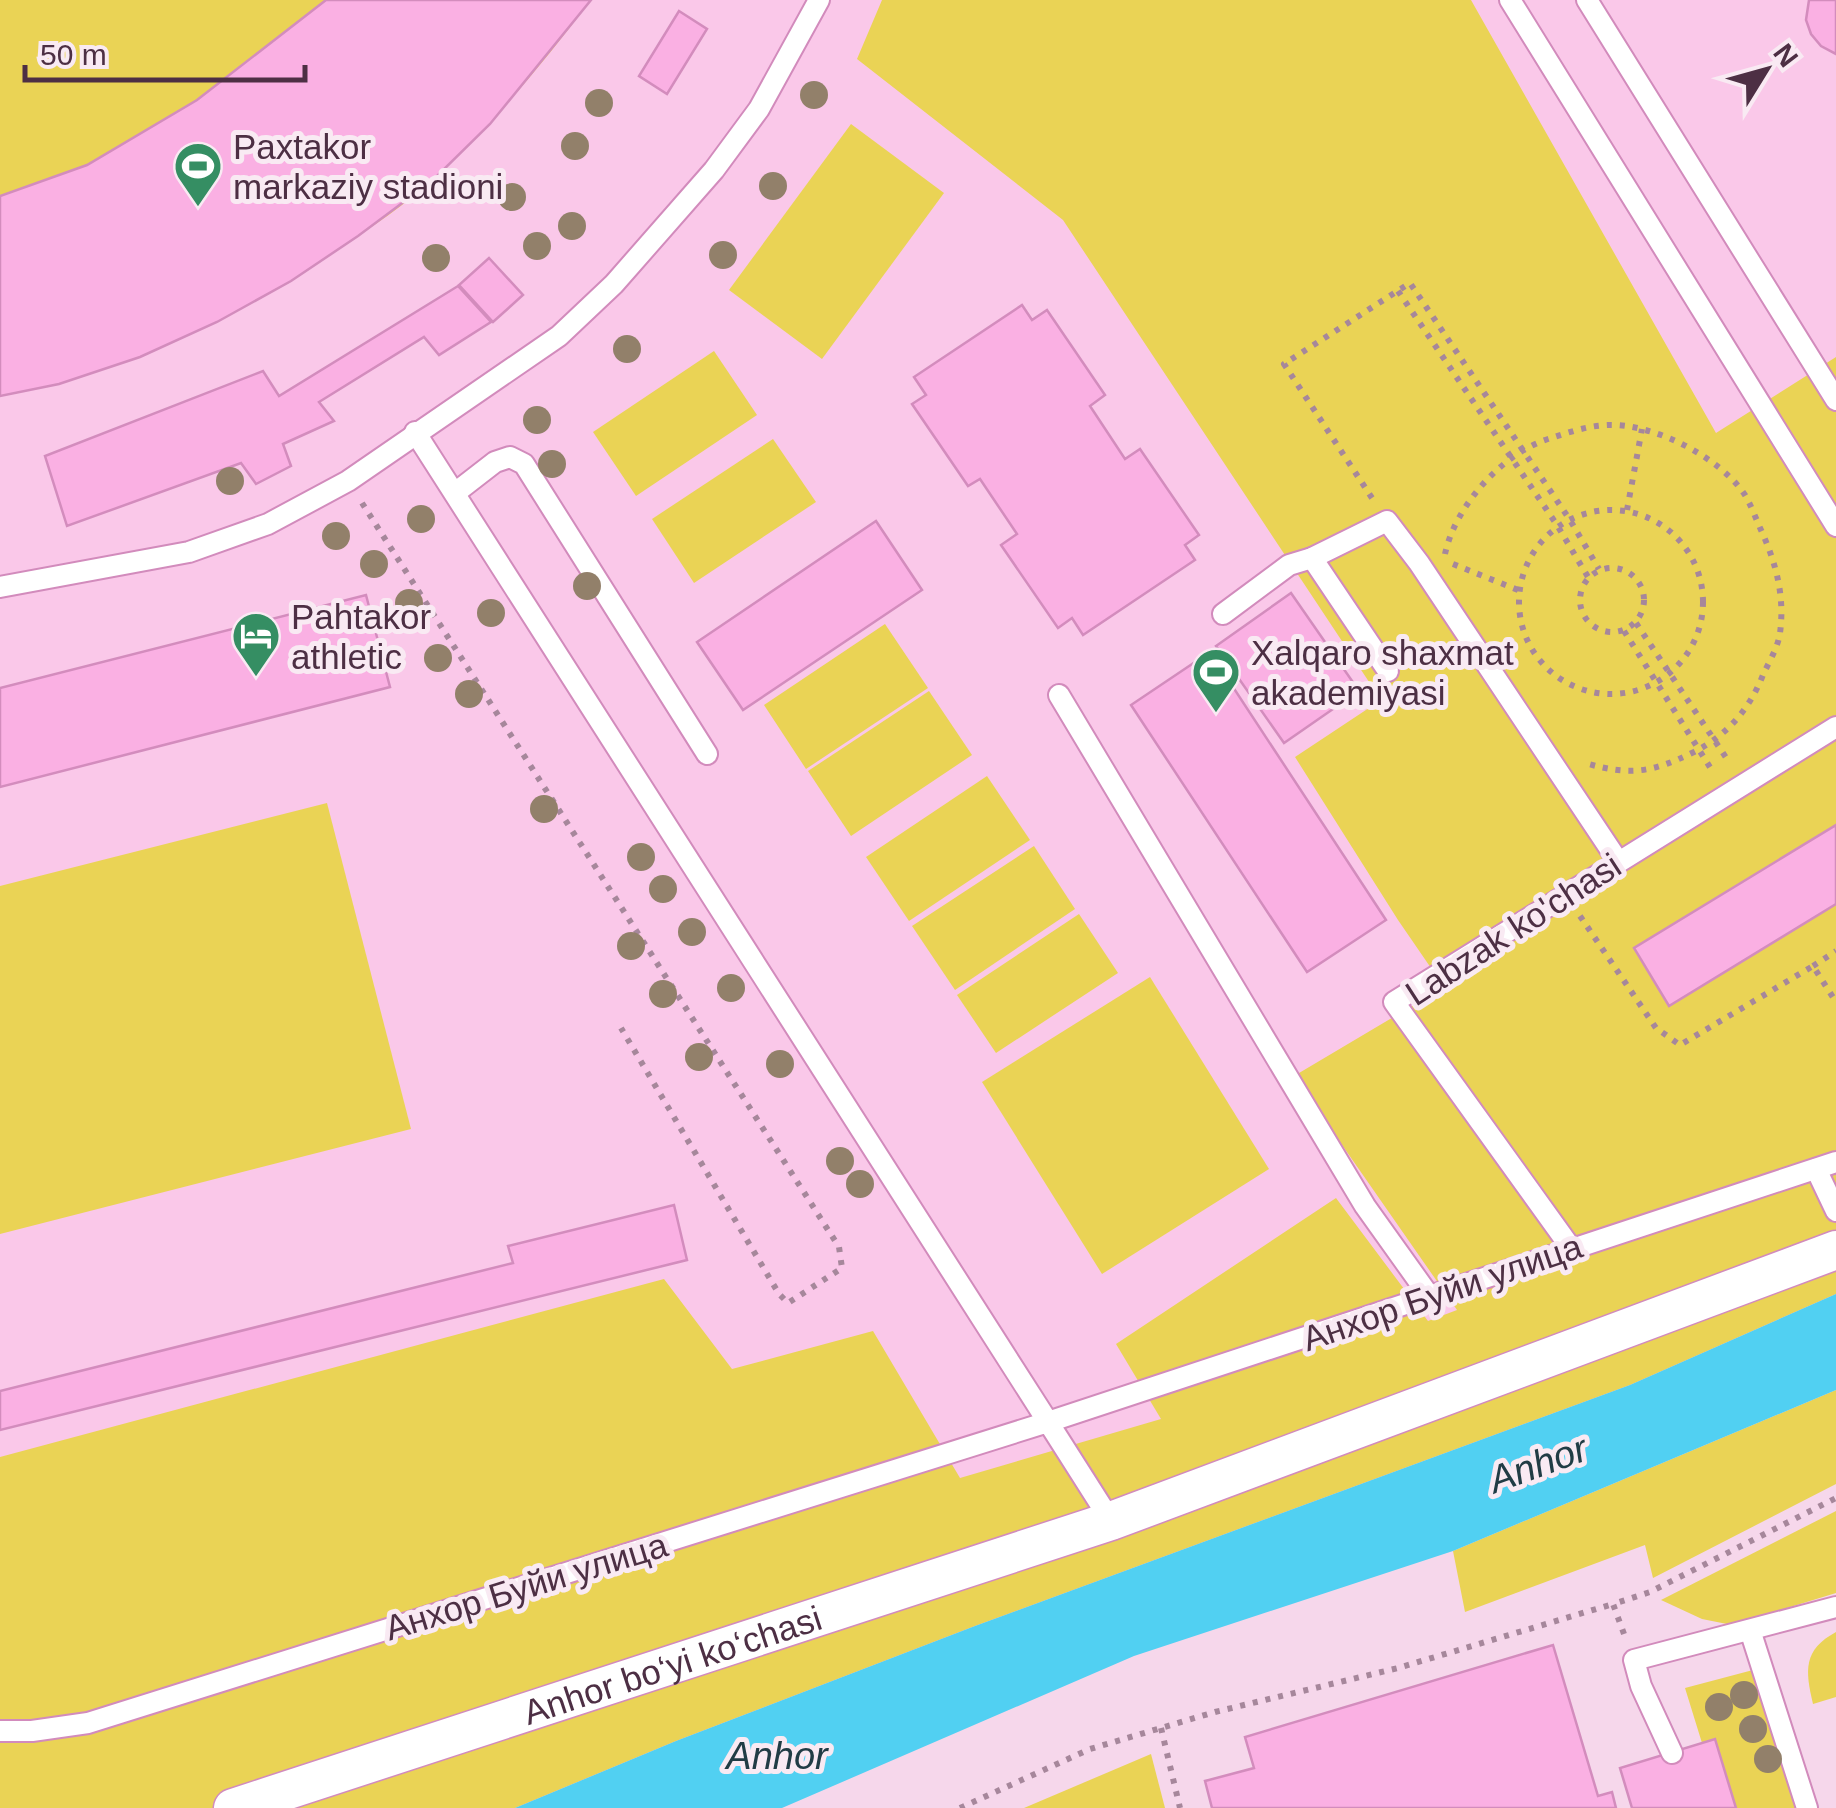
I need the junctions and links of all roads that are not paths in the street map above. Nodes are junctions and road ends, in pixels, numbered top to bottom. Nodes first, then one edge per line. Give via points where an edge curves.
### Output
1 (818, 0) edge
2 (1510, 0) edge
3 (1588, 0) edge
4 (1836, 400) edge
5 (416, 432) junction
6 (455, 493) junction
7 (1836, 526) edge
8 (1312, 558) junction
9 (0, 587) edge
10 (1224, 614) dead end
11 (1388, 671) dead end
12 (1059, 695) dead end
13 (1836, 727) edge
14 (707, 754) dead end
15 (1618, 862) junction
16 (1826, 1166) edge
17 (1836, 1211) edge
18 (1571, 1248) junction
19 (1836, 1250) edge
20 (1430, 1297) junction
21 (1048, 1422) junction
22 (1111, 1521) junction
23 (1836, 1607) edge
24 (1750, 1630) junction
25 (0, 1731) edge
26 (1672, 1753) dead end
27 (233, 1808) edge
28 (1807, 1808) edge

1 - 5 lane via 759,110 614,284 559,336
2 - 7 lane
3 - 4 lane
5 - 6 lane
5 - 9 lane via 268,524 189,552
6 - 14 lane via 495,462 510,457 524,464
6 - 21 lane
8 - 10 lane via 1288,565
8 - 11 lane
8 - 15 lane via 1387,521
12 - 20 lane via 1366,1206
13 - 15 lane, Labzak ko'chasi
15 - 18 lane, Labzak ko'chasi via 1394,1002
16 - 17 lane
16 - 18 lane, Анхор Буйи улица
18 - 20 lane, Анхор Буйи улица
19 - 22 street, Anhor bo‘yi ko‘chasi
20 - 21 lane, Анхор Буйи улица
21 - 22 lane
21 - 25 lane, Анхор Буйи улица via 88,1723
22 - 27 street, Anhor bo‘yi ko‘chasi
23 - 24 lane
24 - 26 lane via 1634,1660
24 - 28 lane

